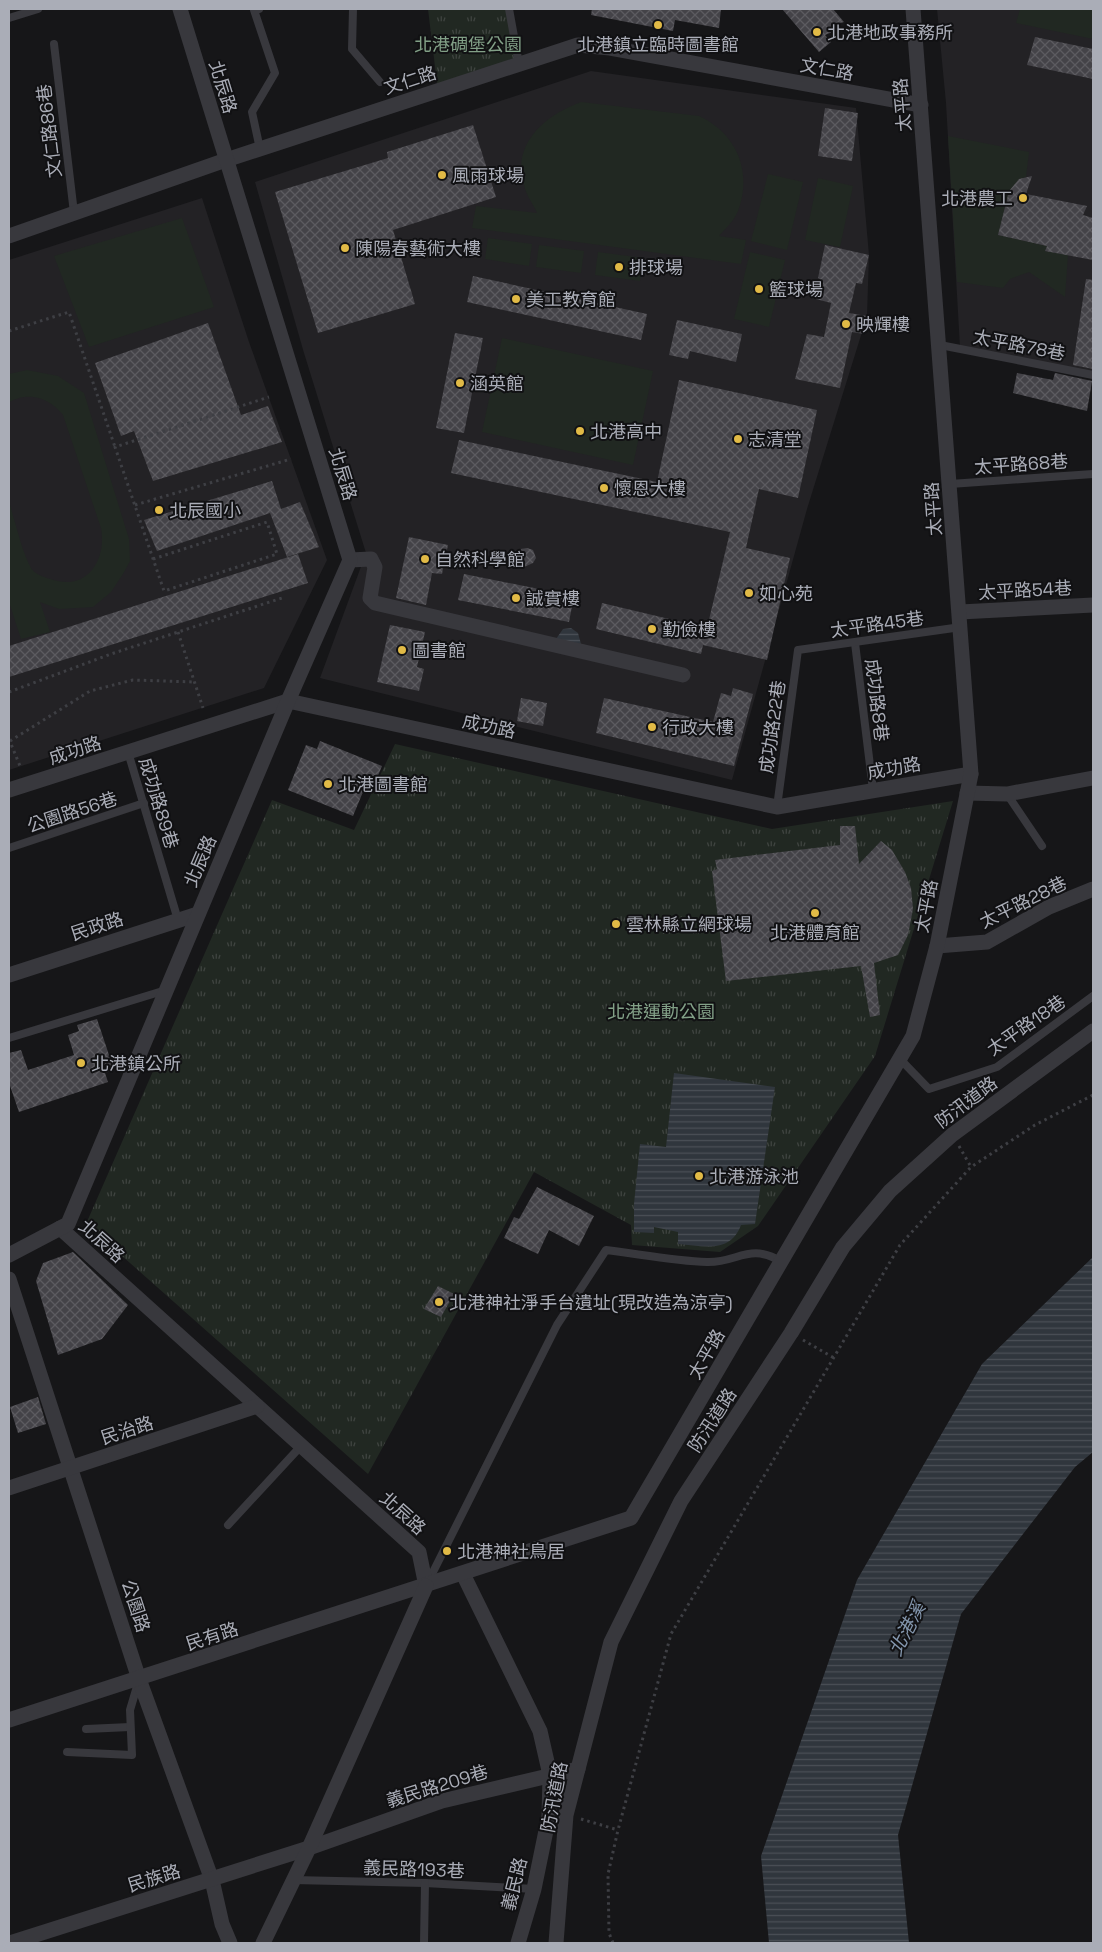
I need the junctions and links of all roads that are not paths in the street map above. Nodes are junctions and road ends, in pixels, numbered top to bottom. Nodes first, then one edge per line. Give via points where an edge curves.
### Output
1 (38, 9) edge
2 (180, 9) edge
3 (259, 9) edge
4 (353, 9) edge
5 (509, 9) edge
6 (913, 9) edge
7 (9, 18) edge
8 (54, 44) dead end
9 (519, 64) junction
10 (380, 82) dead end
11 (921, 105) junction
12 (260, 149) junction
13 (226, 160) junction
14 (74, 213) junction
15 (9, 236) edge
16 (940, 345) junction
17 (1093, 375) edge
18 (1093, 474) edge
19 (950, 484) junction
20 (350, 560) junction
21 (1093, 605) edge
22 (960, 620) junction
23 (855, 642) junction
24 (798, 650) joint
25 (683, 675) dead end
26 (288, 701) junction
27 (128, 752) junction
28 (971, 774) junction
29 (1093, 778) edge
30 (9, 790) edge
31 (873, 790) junction
32 (967, 793) junction
33 (1007, 794) junction
34 (144, 803) junction
35 (777, 807) junction
36 (1042, 846) dead end
37 (9, 848) edge
38 (1093, 889) edge
39 (198, 914) junction
40 (178, 920) junction
41 (937, 946) junction
42 (9, 976) edge
43 (166, 990) junction
44 (1093, 996) edge
45 (1093, 1031) edge
46 (9, 1038) edge
47 (900, 1059) junction
48 (60, 1228) junction
49 (9, 1255) edge
50 (782, 1262) junction
51 (9, 1278) edge
52 (257, 1406) junction
53 (301, 1446) junction
54 (72, 1467) junction
55 (9, 1488) edge
56 (228, 1525) dead end
57 (463, 1574) junction
58 (426, 1586) junction
59 (140, 1679) junction
60 (9, 1720) edge
61 (130, 1727) junction
62 (86, 1729) dead end
63 (67, 1752) dead end
64 (578, 1769) junction
65 (550, 1775) junction
66 (309, 1848) junction
67 (212, 1880) junction
68 (293, 1880) junction
69 (425, 1883) junction
70 (534, 1889) junction
71 (10, 1943) edge
72 (230, 1943) edge
73 (263, 1943) edge
74 (424, 1943) edge
75 (518, 1943) edge
76 (556, 1943) edge

1 - 7 lane
2 - 13 street, 北辰路
3 - 12 lane via 254,10 275,73 252,112
4 - 10 lane via 352,49
5 - 9 lane
6 - 11 street, 太平路
8 - 14 lane, 文仁路86巷
9 - 11 street, 文仁路 via 578,45 610,48
9 - 12 street, 文仁路
11 - 16 street, 太平路
12 - 13 street, 文仁路
13 - 14 street, 文仁路
13 - 20 street, 北辰路
14 - 15 street, 文仁路
16 - 17 lane, 太平路78巷
16 - 19 street, 太平路
18 - 19 lane, 太平路68巷
19 - 22 street, 太平路
20 - 25 street via 371,559 375,567 370,598 375,603
20 - 26 street, 北辰路
21 - 22 street, 太平路54巷
22 - 23 lane, 太平路45巷
22 - 28 street, 太平路
23 - 24 lane, 太平路45巷
23 - 31 lane, 成功路8巷
24 - 35 lane, 成功路22巷
26 - 27 street, 成功路
26 - 35 street, 成功路
26 - 39 street, 北辰路
27 - 30 street, 成功路
27 - 34 lane, 成功路89巷
28 - 31 street, 成功路
28 - 32 street, 太平路
29 - 33 street
31 - 35 street, 成功路
32 - 33 street
32 - 41 street, 太平路
33 - 36 lane
34 - 37 lane, 公園路56巷
34 - 40 lane, 成功路89巷
38 - 41 street, 太平路28巷 via 1049,907 987,942
39 - 40 street, 民政路
39 - 43 street, 北辰路
40 - 42 street, 民政路
41 - 47 street, 太平路 via 913,1036
43 - 46 lane
43 - 48 street, 北辰路 via 68,1224
44 - 47 lane, 太平路18巷 via 997,1067 929,1089
45 - 64 street, 防汛道路 via 952,1135 890,1191 843,1247 681,1501 611,1642
47 - 50 street, 太平路
48 - 49 street
48 - 52 street, 北辰路
50 - 57 street, 太平路 via 631,1518
50 - 58 lane via 768,1254 750,1253 709,1262 606,1250 557,1326
51 - 54 street, 公園路
52 - 53 street, 北辰路
52 - 54 street, 民治路
53 - 56 lane
53 - 58 street, 北辰路 via 419,1552
54 - 55 street, 民治路
54 - 59 street, 公園路
57 - 58 street, 太平路
57 - 65 street, 義民路 via 540,1731
58 - 59 street, 民有路
58 - 66 street
59 - 60 street, 民有路
59 - 61 lane via 130,1710
59 - 67 street, 公園路
61 - 62 lane
61 - 63 lane via 132,1755
64 - 65 street, 義民路209巷
64 - 76 street, 防汛道路 via 566,1815
65 - 66 street, 義民路209巷 via 442,1800
65 - 70 street, 義民路 via 548,1816
66 - 67 street, 民族路
66 - 68 street
67 - 71 street, 民族路
67 - 72 street, 公園路
68 - 69 lane, 義民路193巷
68 - 73 street
69 - 70 lane, 義民路193巷
69 - 74 lane
70 - 75 street, 義民路

